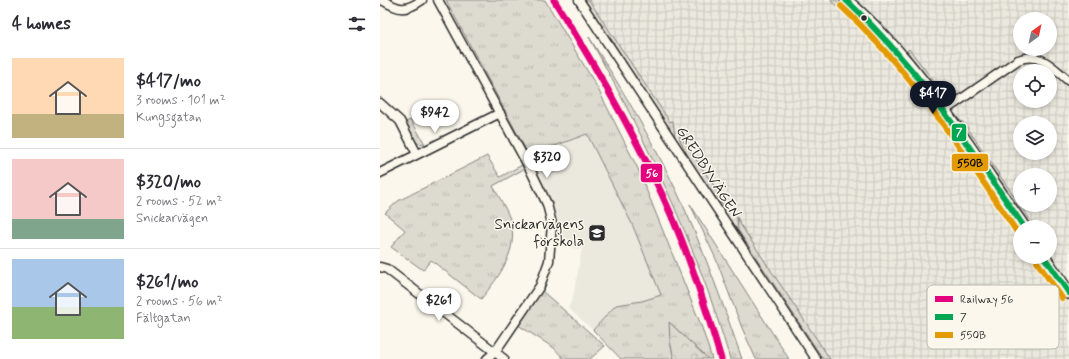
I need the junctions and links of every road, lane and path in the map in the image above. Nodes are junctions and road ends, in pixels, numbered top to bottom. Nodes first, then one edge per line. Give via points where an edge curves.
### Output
1 (382, 0) edge
2 (422, 0) edge
3 (438, 0) edge
4 (579, 0) edge
5 (846, 0) edge
6 (1069, 81) edge
7 (380, 103) edge
8 (944, 111) junction
9 (500, 113) junction
10 (417, 154) junction
11 (380, 173) edge
12 (1019, 220) edge
13 (1049, 264) edge
14 (380, 267) edge
15 (1069, 293) edge
16 (495, 352) junction
17 (487, 359) edge
18 (504, 359) edge
19 (816, 359) edge

1 - 2 street via 395,8 403,9
3 - 9 street
4 - 19 street, GREDBYVÄGEN
5 - 8 main road via 908,61
6 - 8 street via 1039,58 1026,57
7 - 10 street via 400,121
8 - 12 main road
9 - 10 street
9 - 16 street via 544,195 550,214 552,235 549,261 540,286
10 - 11 street
13 - 15 main road
14 - 16 street via 387,269
16 - 17 street
16 - 18 street

